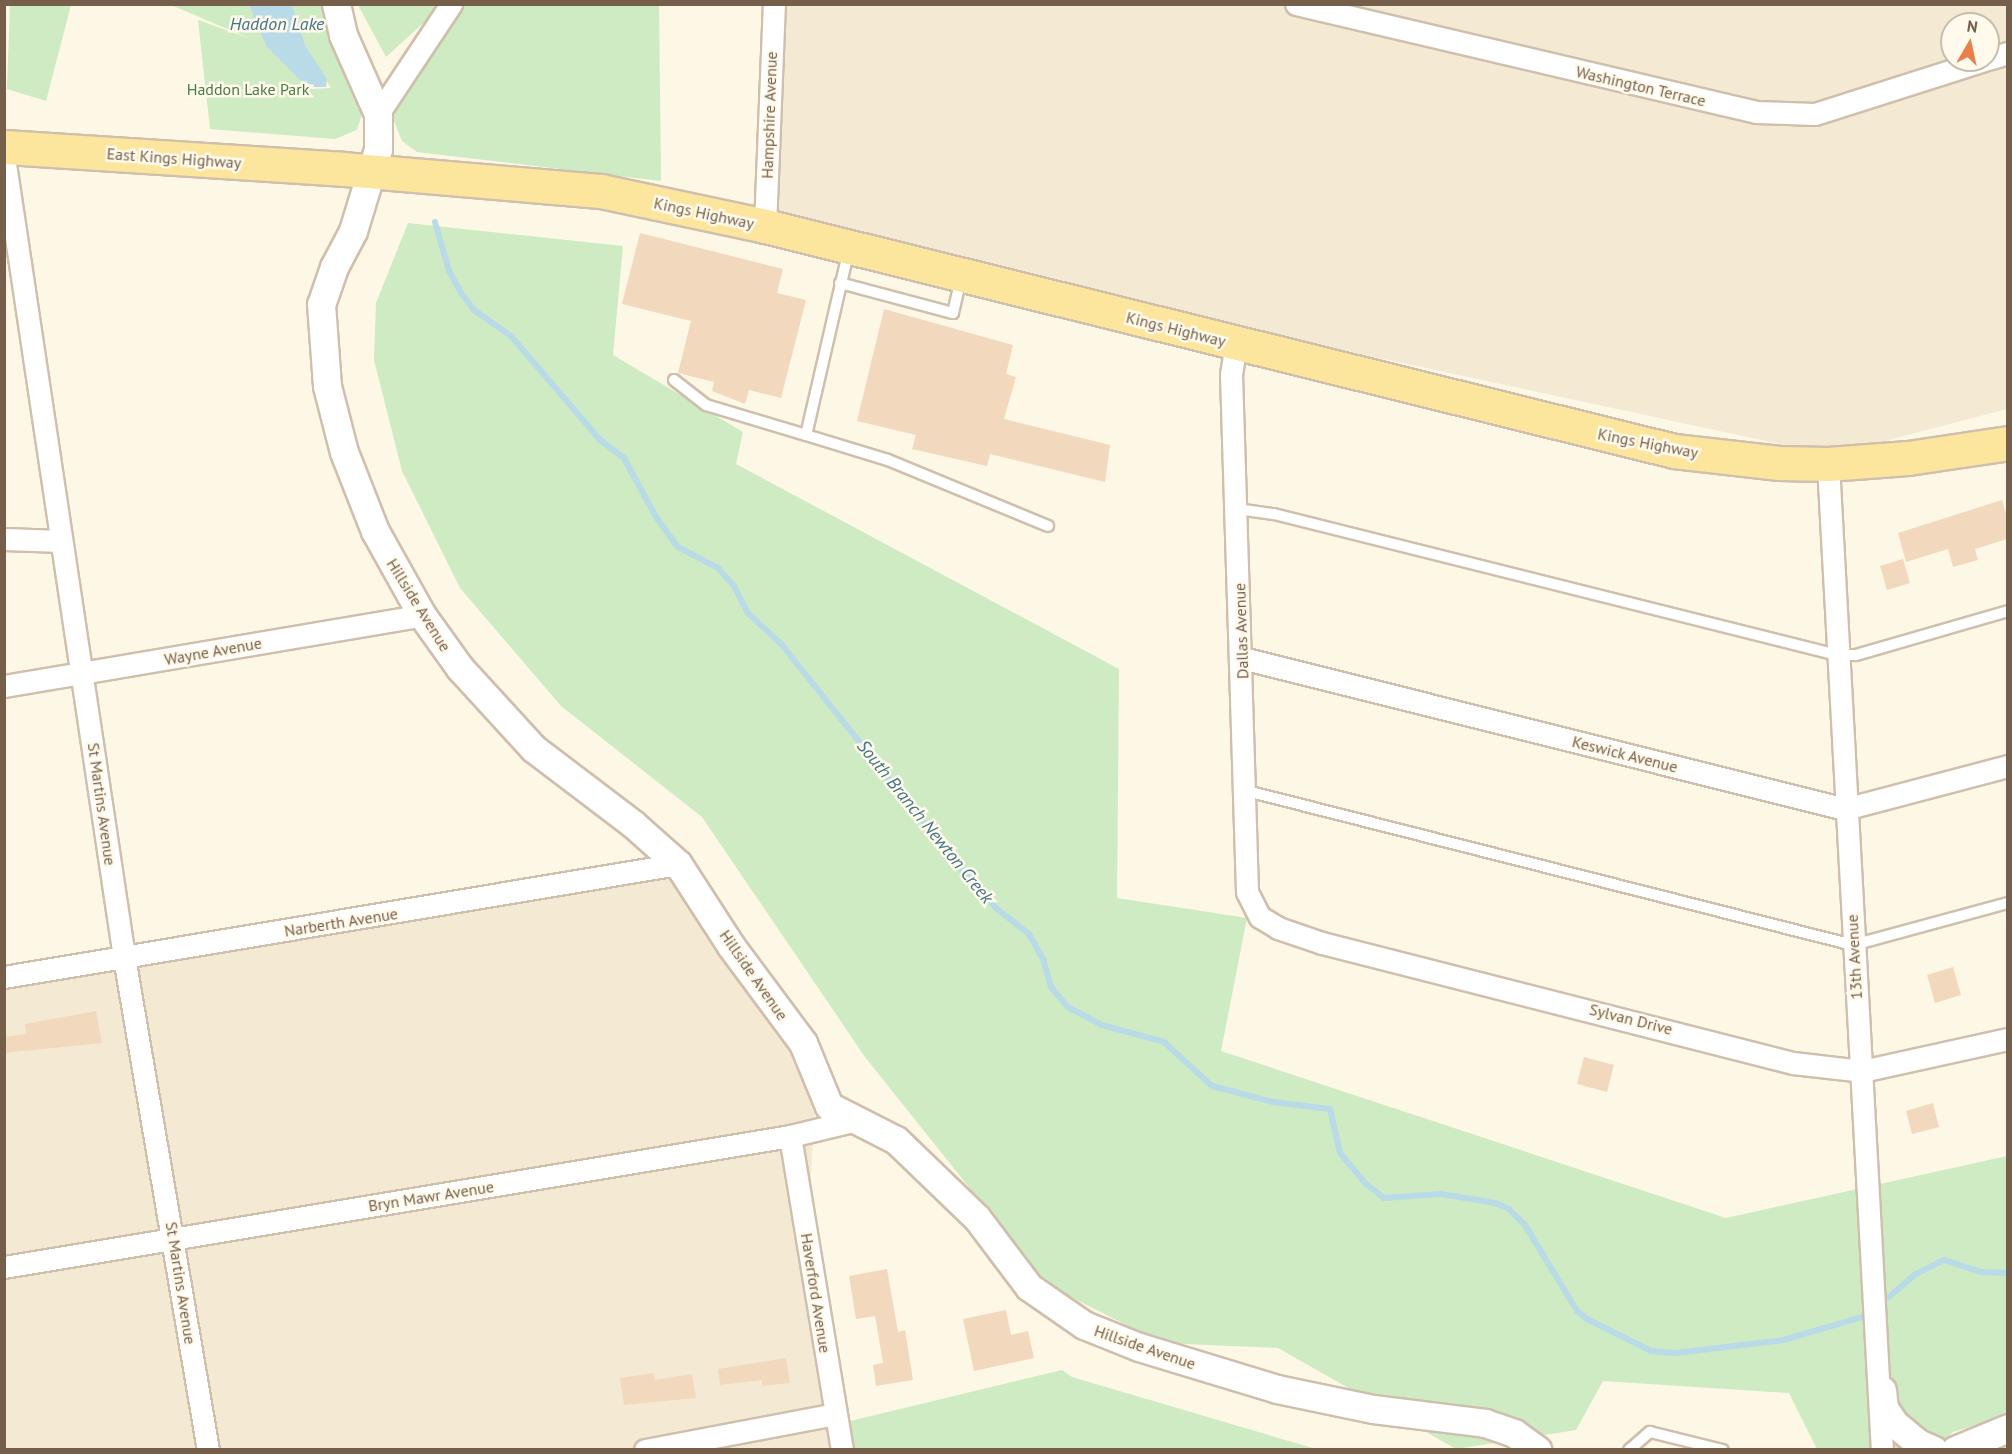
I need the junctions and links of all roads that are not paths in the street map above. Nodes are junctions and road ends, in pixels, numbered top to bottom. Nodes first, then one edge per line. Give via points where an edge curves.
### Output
1 (336, 4) edge
2 (451, 4) edge
3 (774, 4) edge
4 (1296, 4) edge
5 (1946, 72) edge
6 (378, 114) junction
7 (4, 147) edge
8 (4, 157) edge
9 (358, 171) junction
10 (765, 226) junction
11 (849, 249) junction
12 (962, 277) junction
13 (840, 284) junction
14 (1236, 343) junction
15 (674, 380) dead end
16 (806, 435) junction
17 (2007, 443) edge
18 (1828, 464) junction
19 (1237, 510) junction
20 (1048, 526) dead end
21 (4, 539) edge
22 (61, 541) junction
23 (2007, 611) edge
24 (422, 615) junction
25 (1837, 655) junction
26 (1242, 658) junction
27 (83, 673) junction
28 (4, 686) edge
29 (2007, 766) edge
30 (1247, 791) junction
31 (1845, 809) junction
32 (678, 864) junction
33 (2007, 903) edge
34 (1260, 917) joint
35 (1852, 945) junction
36 (123, 957) junction
37 (4, 977) edge
38 (2007, 1039) edge
39 (1862, 1071) junction
40 (857, 1120) junction
41 (790, 1136) junction
42 (174, 1239) junction
43 (4, 1267) edge
44 (1882, 1390) junction
45 (836, 1414) junction
46 (2007, 1428) edge
47 (208, 1449) edge
48 (645, 1449) edge
49 (842, 1449) edge
50 (1537, 1449) edge
51 (1629, 1449) edge
52 (1723, 1449) edge
53 (1882, 1449) edge
54 (1934, 1449) edge
55 (1955, 1449) edge

1 - 6 street via 343,35
2 - 6 street
3 - 10 street, Hampshire Avenue
4 - 5 street, Washington Terrace via 1756,112 1815,114
6 - 9 street, Hillside Avenue via 378,148
7 - 9 main road, East Kings Highway
8 - 22 street, St Martins Avenue
9 - 10 main road, Kings Highway via 601,191
9 - 24 street, Hillside Avenue via 353,231 321,304 321,345 344,452 375,531
10 - 11 main road, Kings Highway
11 - 12 main road, Kings Highway
11 - 13 lane
12 - 13 lane via 953,313
12 - 14 main road, Kings Highway
13 - 16 lane
14 - 18 main road, Kings Highway via 1674,451 1779,463
14 - 19 street, Dallas Avenue via 1231,374
15 - 16 lane via 706,405
16 - 20 lane via 888,459
17 - 18 main road, Kings Highway via 1908,458
18 - 25 street, 13th Avenue
19 - 25 lane via 1274,514
19 - 26 street, Dallas Avenue
21 - 22 street
22 - 27 street, St Martins Avenue
23 - 25 lane via 1856,655
24 - 27 street, Wayne Avenue
24 - 32 street, Hillside Avenue via 460,668 533,748 633,824
25 - 31 street, 13th Avenue
26 - 30 street, Dallas Avenue
26 - 31 street, Keswick Avenue
27 - 28 street, Wayne Avenue
27 - 36 street, St Martins Avenue
29 - 31 street, Keswick Avenue
30 - 34 street, Dallas Avenue via 1247,892
30 - 35 lane
31 - 35 street, 13th Avenue
32 - 36 street, Narberth Avenue
32 - 40 street, Hillside Avenue via 731,946 803,1043 829,1106
33 - 35 lane
34 - 39 street, Sylvan Drive via 1278,928 1322,943 1658,1025 1793,1063
35 - 39 street, 13th Avenue
36 - 37 street, Narberth Avenue
36 - 42 street, St Martins Avenue
38 - 39 street, Sylvan Drive
39 - 44 street, 13th Avenue via 1867,1211
40 - 41 street, Bryn Mawr Avenue
40 - 50 street, Hillside Avenue via 896,1140 977,1218 1029,1287 1084,1325 1139,1347 1277,1389 1373,1409 1485,1422 1514,1433
41 - 42 street, Bryn Mawr Avenue
41 - 45 street, Haverford Avenue
42 - 43 street, Bryn Mawr Avenue
42 - 47 street, St Martins Avenue
44 - 53 street, 13th Avenue
44 - 54 street via 1884,1408 1894,1423 1918,1443
45 - 48 street
45 - 49 street, Haverford Avenue
46 - 55 street
51 - 52 lane via 1650,1432

